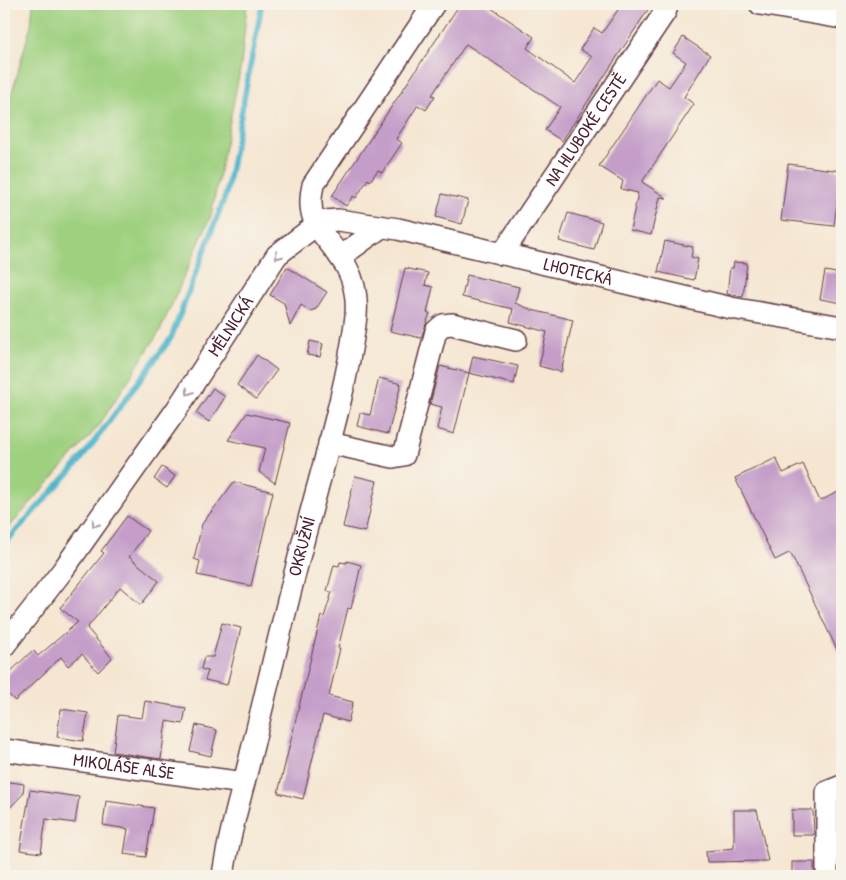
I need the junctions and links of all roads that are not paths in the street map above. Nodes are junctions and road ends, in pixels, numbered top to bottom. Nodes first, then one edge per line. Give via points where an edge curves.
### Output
1 (434, 4) edge
2 (668, 4) edge
3 (760, 4) edge
4 (842, 18) edge
5 (316, 226) junction
6 (380, 228) junction
7 (502, 254) junction
8 (340, 258) junction
9 (842, 327) edge
10 (516, 340) dead end
11 (329, 443) junction
12 (4, 646) edge
13 (4, 750) edge
14 (244, 783) junction
15 (842, 786) edge
16 (223, 876) edge
17 (827, 876) edge

1 - 5 street via 313,185 310,205
2 - 7 street, NA HLUBOKÉ CESTĚ via 666,12
3 - 4 street
5 - 6 street, LHOTECKÁ via 338,220
5 - 8 street, OKRUŽNÍ
5 -> 12 street, MĚLNICKÁ via 277,255 177,409 63,570
6 - 7 street, LHOTECKÁ via 398,229
6 - 8 street
7 - 9 street, LHOTECKÁ via 731,308
8 - 11 street, OKRUŽNÍ via 354,290 356,322
10 - 11 street via 452,324 443,325 436,331 404,455 393,457
11 - 14 street, OKRUŽNÍ
13 - 14 street, MIKOLÁŠE ALŠE
14 - 16 street, OKRUŽNÍ
15 - 17 street via 827,792

